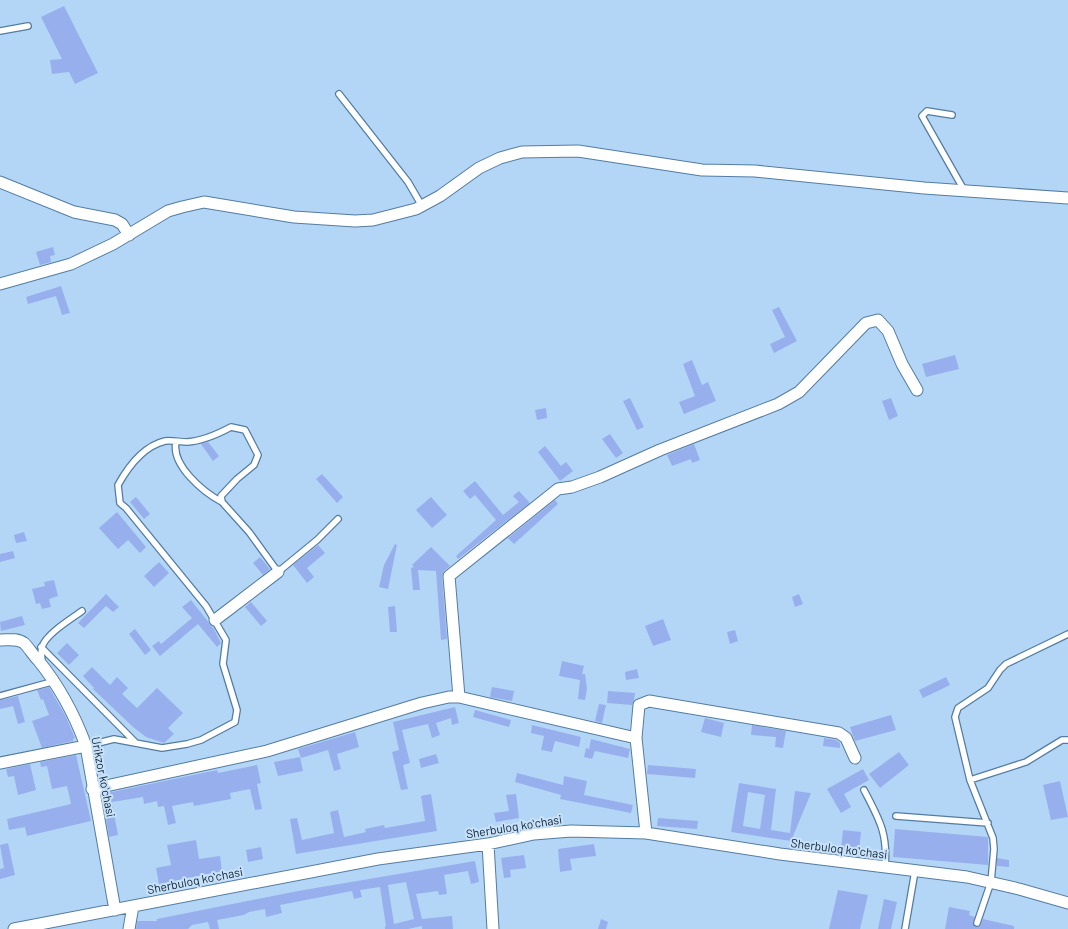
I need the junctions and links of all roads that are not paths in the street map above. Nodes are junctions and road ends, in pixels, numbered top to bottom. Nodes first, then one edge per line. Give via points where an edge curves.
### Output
1 (28, 26) dead end
2 (0, 31) edge
3 (339, 94) dead end
4 (952, 115) dead end
5 (0, 182) edge
6 (964, 190) junction
7 (1068, 198) edge
8 (422, 206) junction
9 (129, 235) junction
10 (0, 284) edge
11 (917, 390) dead end
12 (176, 442) junction
13 (222, 502) junction
14 (338, 519) dead end
15 (278, 572) junction
16 (82, 611) dead end
17 (215, 620) junction
18 (1068, 634) edge
19 (0, 640) edge
20 (42, 647) junction
21 (42, 665) junction
22 (55, 681) junction
23 (0, 696) edge
24 (459, 697) junction
25 (636, 738) junction
26 (1068, 740) edge
27 (135, 742) junction
28 (86, 746) junction
29 (855, 758) dead end
30 (0, 762) edge
31 (970, 780) junction
32 (92, 789) junction
33 (864, 790) dead end
34 (896, 816) dead end
35 (988, 823) junction
36 (646, 833) junction
37 (488, 844) junction
38 (885, 867) junction
39 (915, 871) junction
40 (991, 882) junction
41 (1068, 903) edge
42 (133, 906) junction
43 (115, 910) junction
44 (977, 923) dead end
45 (14, 929) edge
46 (129, 929) edge
47 (493, 929) edge
48 (905, 929) edge

1 - 2 lane
3 - 8 lane via 408,182
4 - 6 lane via 926,111 922,113
5 - 9 street via 74,212 115,220 122,224
6 - 7 street
6 - 8 street via 858,183 755,171 702,170 561,150 522,152 500,158 470,173
8 - 9 street via 387,217 355,221 270,214 204,202 168,211
9 - 10 street via 71,264
11 - 24 street via 888,331 878,320 866,323 799,392 778,404 660,450 600,477 558,489 449,576
12 - 13 lane via 175,449 179,461 192,479
12 - 13 lane via 189,442 217,435 231,427 245,430 258,455 254,465 221,496
12 - 17 lane via 166,441 153,446 141,456 124,474 118,485 118,495 120,503
13 - 15 lane via 249,532
14 - 15 lane
15 - 17 street
16 - 20 lane via 49,637
17 - 27 lane via 226,640 223,664 237,710 235,722 201,740 187,744 162,748
18 - 31 lane via 1006,664 988,688 958,708 956,724
19 - 21 street, Urikzor koʻchasi via 15,639 24,643
20 - 21 lane
20 - 27 lane
21 - 22 street, Urikzor koʻchasi
22 - 23 lane
22 - 28 street, Urikzor koʻchasi via 69,704
24 - 25 street
24 - 32 street via 422,703 266,751
25 - 29 street via 639,705 649,701 839,733 846,738
25 - 36 street
26 - 31 lane via 1054,745 1026,762
27 - 28 lane via 114,739
28 - 30 street
28 - 32 street, Urikzor koʻchasi
31 - 35 lane
32 - 43 street, Urikzor koʻchasi
33 - 38 lane via 881,823 887,849
34 - 35 lane
35 - 40 lane via 994,849
36 - 37 street, Sherbuloq koʻchasi via 571,831 534,834
36 - 38 street, Sherbuloq koʻchasi
37 - 42 street, Sherbuloq koʻchasi via 378,859
37 - 47 street
38 - 39 street, Sherbuloq koʻchasi
39 - 40 street, Sherbuloq koʻchasi
39 - 48 lane
40 - 41 street, Sherbuloq koʻchasi
40 - 44 lane
42 - 43 street, Sherbuloq koʻchasi
42 - 46 street
43 - 45 street, Sherbuloq koʻchasi

